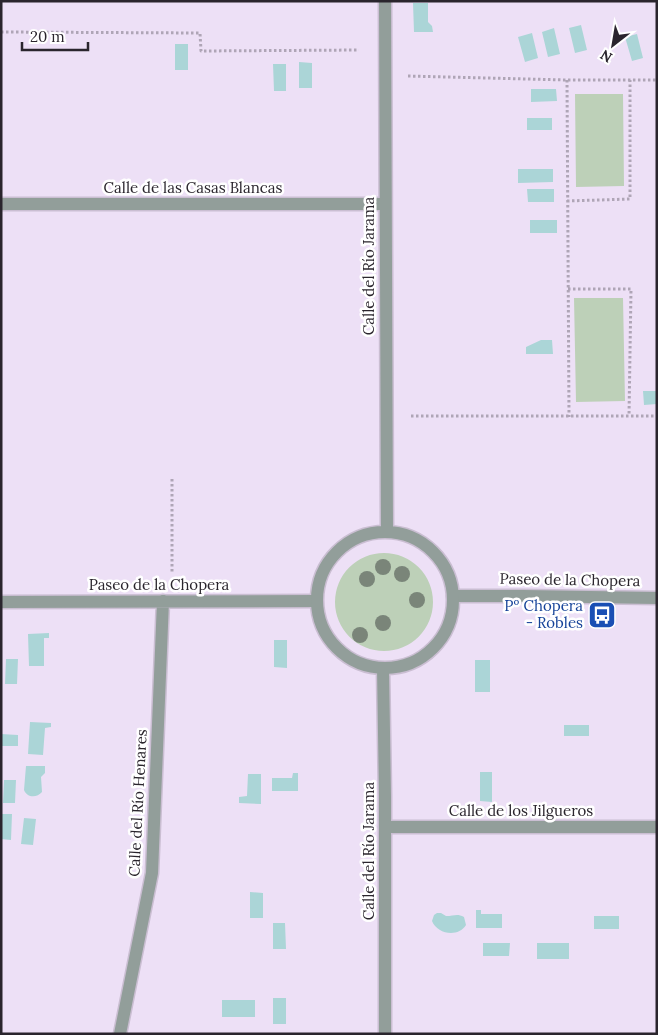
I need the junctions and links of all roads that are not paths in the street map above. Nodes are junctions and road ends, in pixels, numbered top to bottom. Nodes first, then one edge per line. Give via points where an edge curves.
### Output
1 (385, 1) edge
2 (1, 204) edge
3 (386, 204) junction
4 (386, 532) junction
5 (453, 596) junction
6 (657, 598) edge
7 (163, 601) junction
8 (316, 601) junction
9 (1, 602) edge
10 (383, 668) junction
11 (385, 827) junction
12 (657, 827) edge
13 (120, 1034) edge
14 (385, 1034) edge

1 - 3 street, Calle del Río Jarama
2 - 3 street, Calle de las Casas Blancas
3 - 4 street, Calle del Río Jarama
4 - 5 street via 411,537 432,551 447,572
4 - 8 street via 365,534 345,544 329,560 319,579
5 - 6 street, Paseo de la Chopera
5 - 10 street via 451,618 441,639 426,655 406,665
7 - 8 street, Paseo de la Chopera
7 - 9 street, Paseo de la Chopera
7 - 13 street, Calle del Río Henares via 152,872
8 - 10 street via 320,622 329,640 344,655 363,665
10 - 11 street, Calle del Río Jarama
11 - 12 street, Calle de los Jilgueros
11 - 14 street, Calle del Río Jarama

